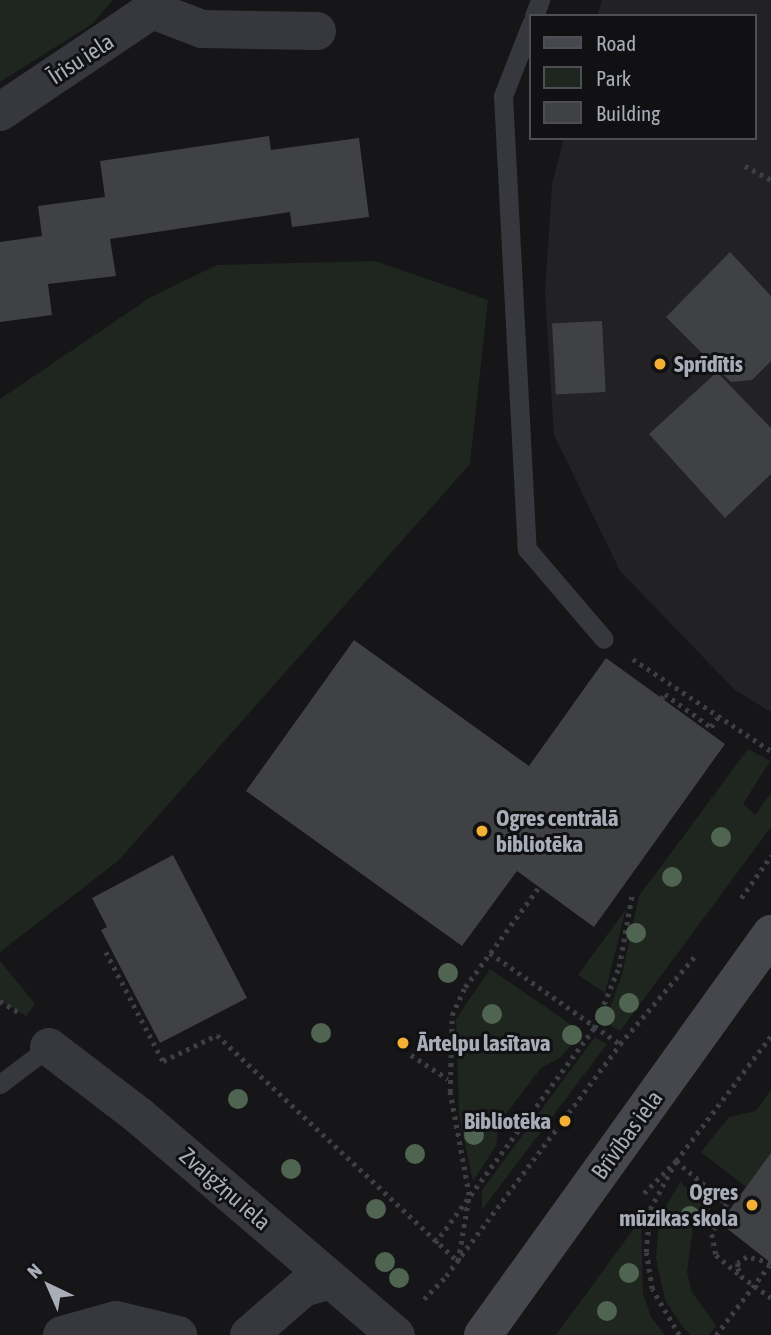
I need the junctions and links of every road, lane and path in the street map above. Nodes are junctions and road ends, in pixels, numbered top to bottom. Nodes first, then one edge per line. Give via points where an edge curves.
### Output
1 (152, 5) edge
2 (530, 27) edge
3 (317, 32) dead end
4 (0, 112) edge
5 (745, 166) dead end
6 (771, 180) edge
7 (604, 639) joint
8 (661, 699) dead end
9 (717, 718) junction
10 (771, 751) edge
11 (771, 856) edge
12 (539, 887) dead end
13 (632, 895) dead end
14 (735, 906) dead end
15 (771, 934) edge
16 (704, 946) dead end
17 (106, 952) dead end
18 (490, 953) junction
19 (0, 1001) edge
20 (26, 1016) dead end
21 (594, 1028) junction
22 (771, 1036) edge
23 (620, 1044) junction
24 (49, 1047) joint
25 (411, 1055) dead end
26 (449, 1080) junction
27 (0, 1084) edge
28 (676, 1161) junction
29 (469, 1195) junction
30 (641, 1196) dead end
31 (435, 1243) junction
32 (458, 1261) junction
33 (771, 1263) edge
34 (741, 1276) junction
35 (331, 1280) junction
36 (754, 1285) junction
37 (771, 1298) edge
38 (394, 1334) edge
39 (62, 1335) edge
40 (178, 1335) edge
41 (249, 1335) edge
42 (483, 1335) edge
43 (679, 1335) edge
44 (716, 1335) edge

1 - 3 street via 202,29
1 - 4 street, Īrisu iela
2 - 7 lane via 503,96 527,549
5 - 6 path
7 - 9 path
8 - 9 path via 664,694 711,727
9 - 10 path
11 - 14 path
12 - 18 path
13 - 21 path via 619,967
15 - 42 main road, Brīvības iela
16 - 23 path
17 - 31 path via 163,1061 217,1035
18 - 21 path
18 - 26 path via 452,1015
19 - 20 path
21 - 23 path
21 - 29 path
22 - 28 path
23 - 32 path
24 - 27 lane
24 - 35 street, Zvaigžņu iela via 138,1115
25 - 26 path
26 - 29 path
28 - 30 path
28 - 34 path via 727,1204 712,1234 716,1255
28 - 43 path via 650,1209 646,1252 652,1289
29 - 31 path
29 - 32 path
31 - 32 path
32 - 38 path
33 - 34 path via 747,1258 738,1263
33 - 36 path
34 - 36 path
35 - 38 street, Zvaigžņu iela
35 - 41 street via 303,1288
36 - 37 path
36 - 44 path
39 - 40 street via 116,1320

